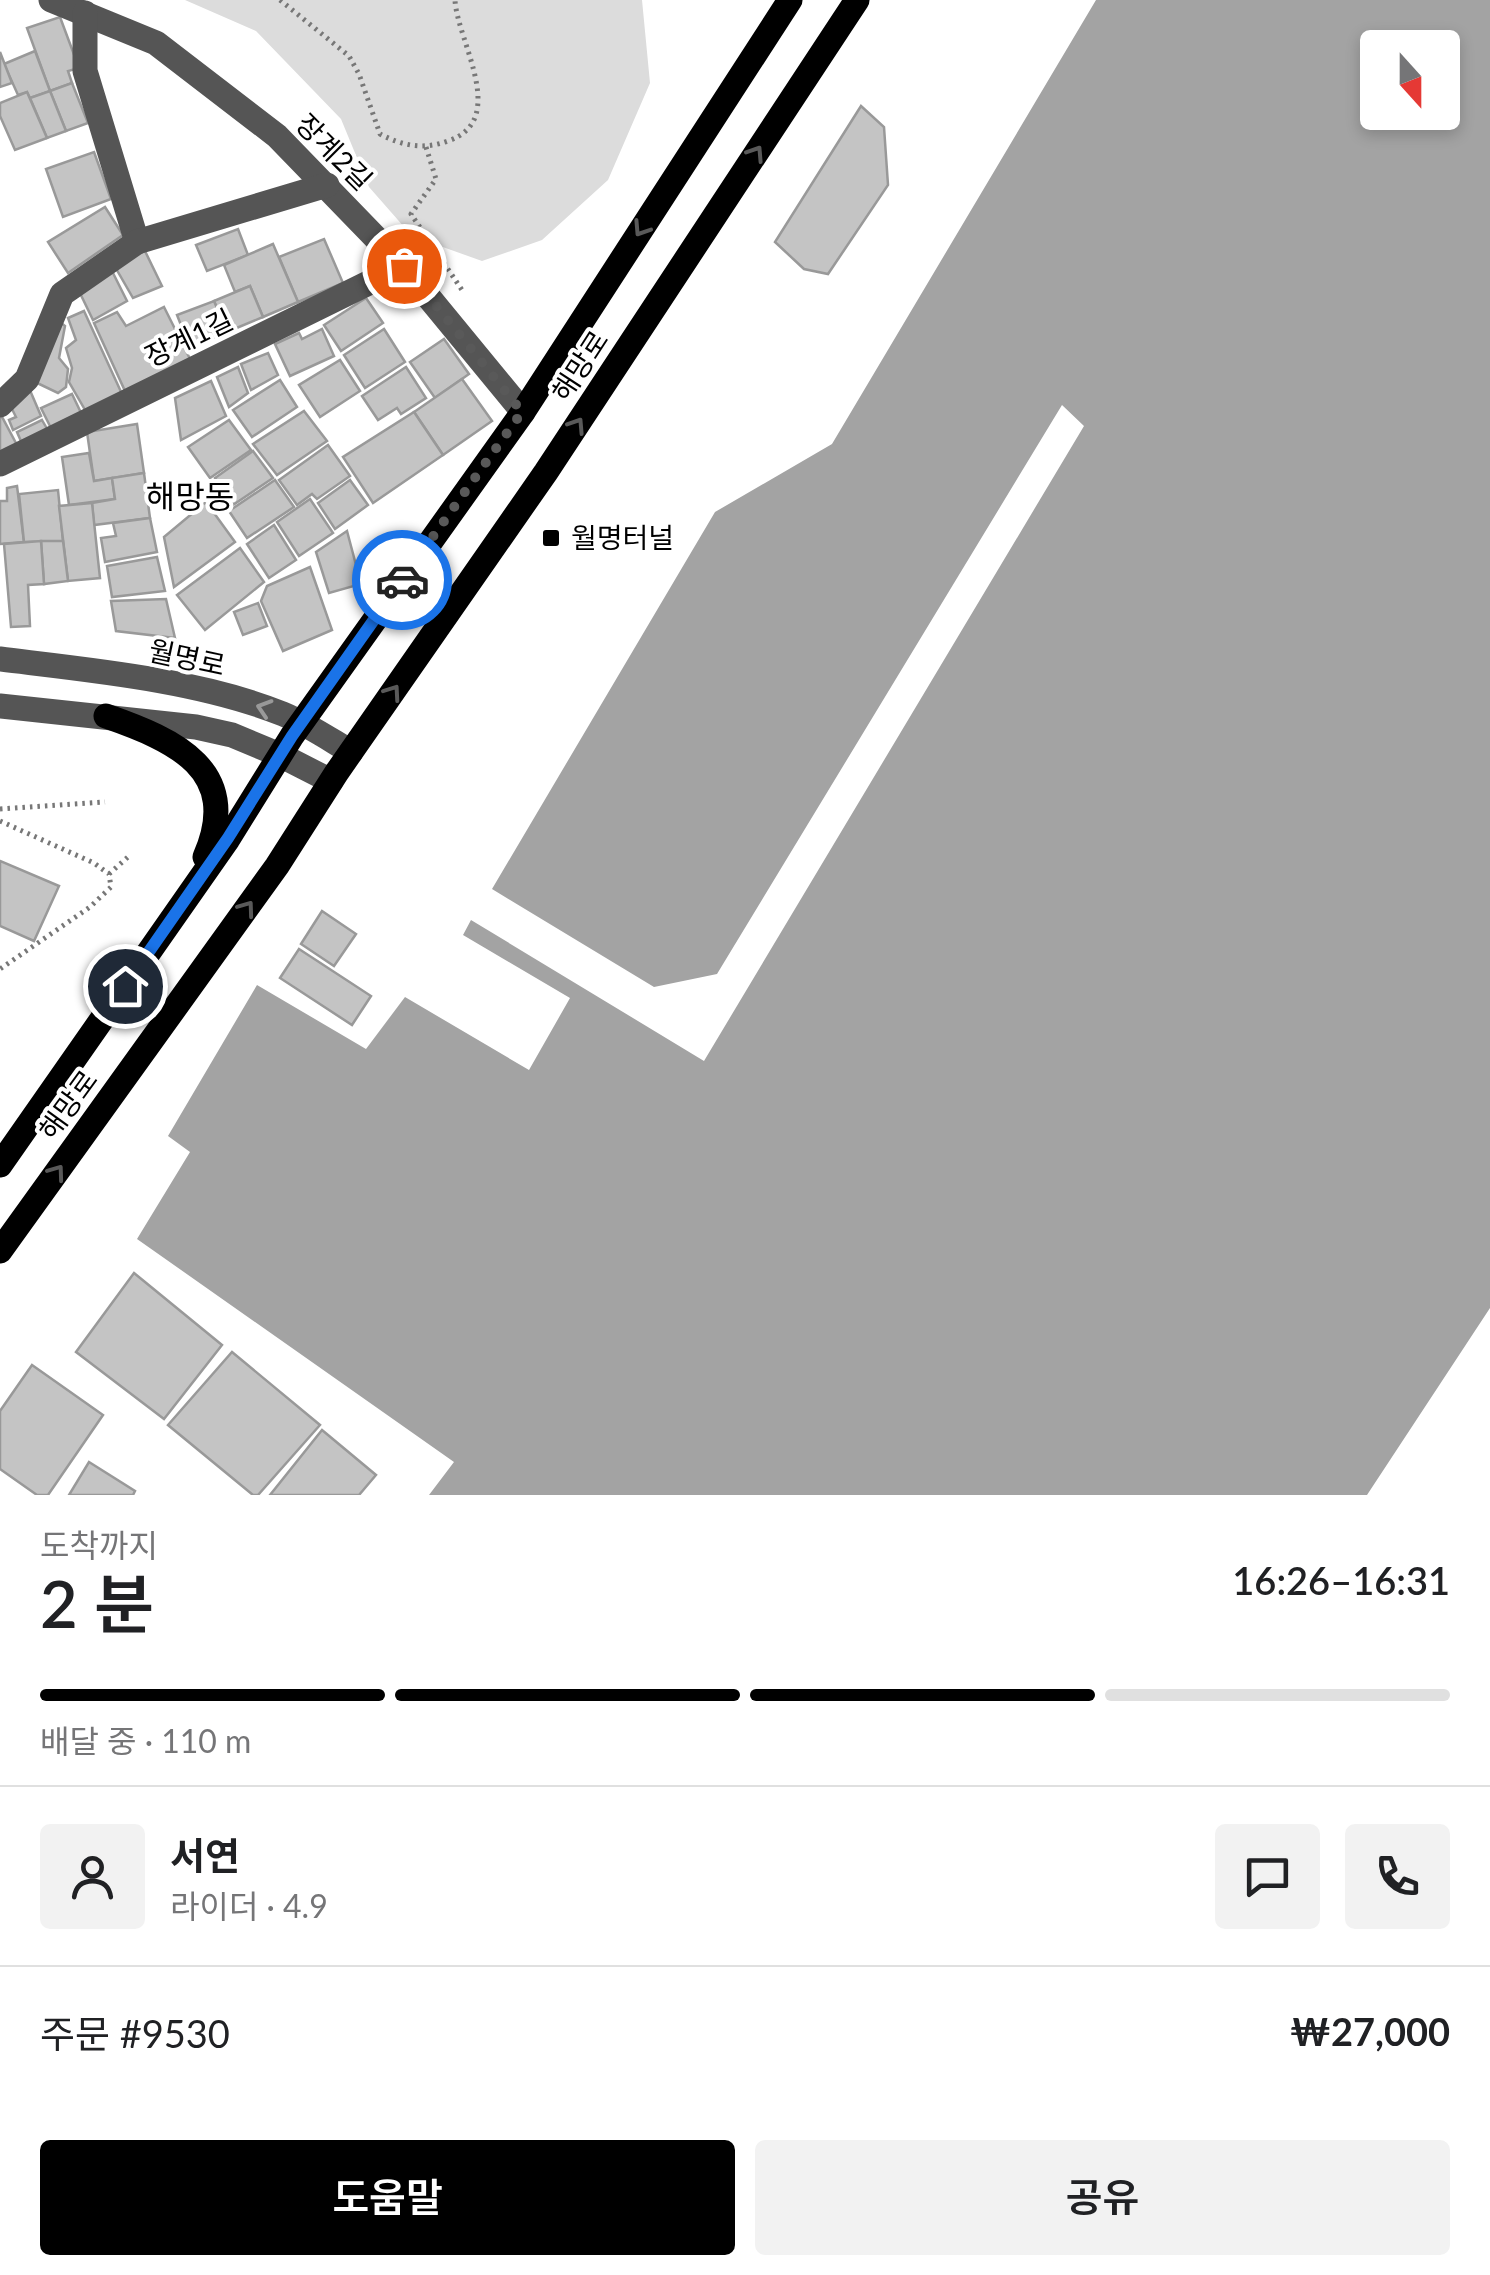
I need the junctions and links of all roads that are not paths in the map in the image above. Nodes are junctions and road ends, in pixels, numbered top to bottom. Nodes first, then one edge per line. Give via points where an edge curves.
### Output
1 (51, 0) edge
2 (790, 0) edge
3 (857, 0) edge
4 (86, 13) junction
5 (327, 185) junction
6 (138, 242) junction
7 (404, 266) junction
8 (0, 405) edge
9 (522, 412) junction
10 (0, 464) edge
11 (0, 659) edge
12 (0, 706) edge
13 (106, 716) junction
14 (300, 723) junction
15 (351, 752) junction
16 (280, 755) junction
17 (330, 782) junction
18 (187, 897) junction
19 (0, 1165) edge
20 (0, 1251) edge

1 - 4 street, 장계2길
2 -> 9 main road, 해망로
15 -> 3 main road, 해망로 via 546,472
4 - 5 street, 장계2길 via 156,43 277,136
4 - 6 street via 85,71
5 - 6 street
5 - 7 street, 장계2길
6 - 8 street via 62,294 27,378
7 - 9 street, 장계2길
7 - 10 street, 장계1길
9 - 14 main road, 해망로
14 -> 11 street, 월명로 via 243,701 136,677
12 - 13 street
13 - 16 street via 196,727
13 - 18 main road via 176,744 208,781 216,823
14 - 15 street, 월명로
14 - 16 main road, 해망로
15 - 17 main road, 해망로
16 - 17 street
16 - 18 main road, 해망로
20 -> 17 main road, 해망로
18 - 19 main road, 해망로

